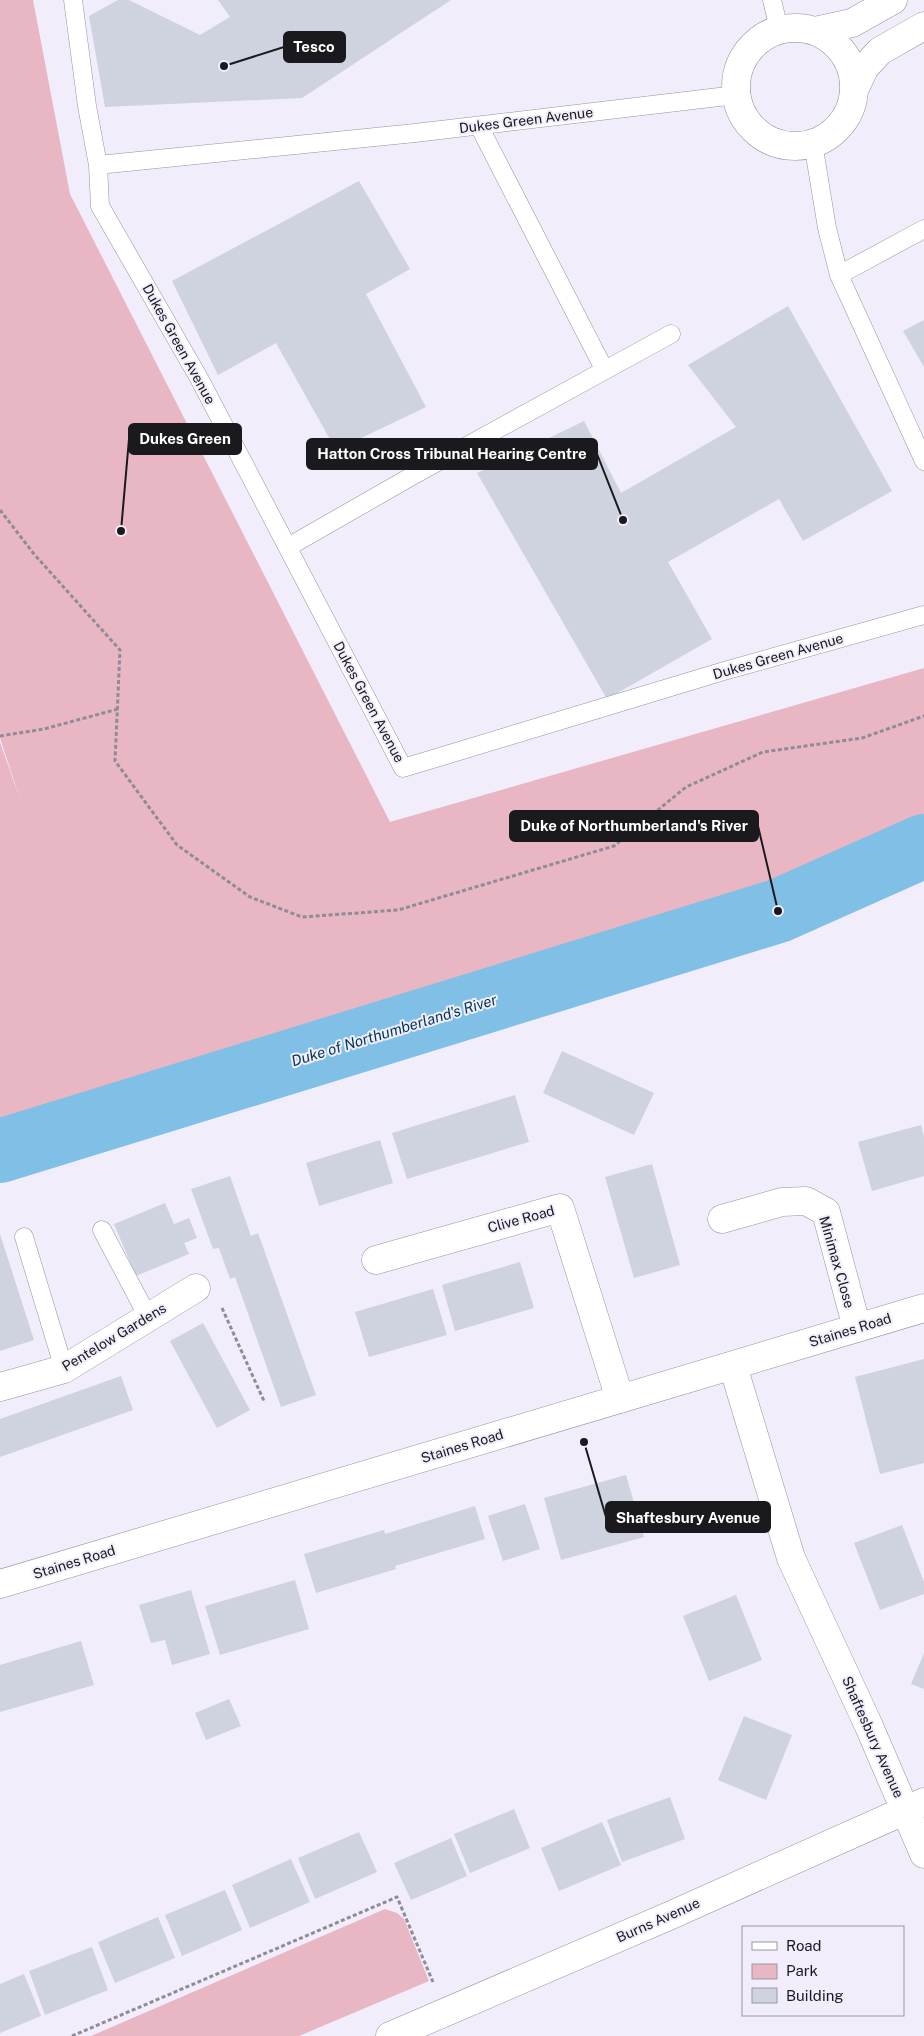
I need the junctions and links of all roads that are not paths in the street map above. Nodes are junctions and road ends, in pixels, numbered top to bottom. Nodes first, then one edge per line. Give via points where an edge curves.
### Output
1 (73, 0) edge
2 (772, 0) edge
3 (893, 0) edge
4 (924, 26) edge
5 (779, 29) junction
6 (815, 31) junction
7 (854, 90) junction
8 (736, 96) junction
9 (478, 126) junction
10 (813, 143) junction
11 (98, 165) junction
12 (924, 229) edge
13 (839, 275) junction
14 (672, 334) dead end
15 (604, 369) junction
16 (924, 461) edge
17 (288, 547) junction
18 (924, 615) edge
19 (722, 1219) dead end
20 (102, 1230) dead end
21 (24, 1238) dead end
22 (376, 1260) dead end
23 (196, 1288) dead end
24 (924, 1308) edge
25 (148, 1317) junction
26 (856, 1328) junction
27 (732, 1366) junction
28 (64, 1369) junction
29 (0, 1387) edge
30 (620, 1399) junction
31 (0, 1584) edge
32 (914, 1806) edge
33 (924, 1854) edge
34 (390, 2036) edge

1 - 11 lane
2 - 5 lane
3 - 6 street via 852,23
4 - 7 street via 880,51 866,67
5 - 6 street
5 - 8 street via 763,36 745,55 736,79
6 - 7 street via 839,47 847,58
7 - 10 street via 851,107 842,123
8 - 9 lane, Dukes Green Avenue
8 - 10 street via 743,115 756,131 773,142 793,146
9 - 11 lane, Dukes Green Avenue
9 - 15 lane
10 - 13 lane via 827,228
11 - 17 lane, Dukes Green Avenue via 100,206 200,380
12 - 13 lane
13 - 16 lane
14 - 15 lane
15 - 17 lane
17 - 18 lane, Dukes Green Avenue via 403,768 724,671
19 - 26 street, Minimax Close via 782,1202 806,1201 826,1212
20 - 25 lane
21 - 28 lane
22 - 30 street, Clive Road via 560,1208
23 - 25 street, Pentelow Gardens
24 - 26 street, Staines Road
25 - 28 street, Pentelow Gardens
26 - 27 street, Staines Road
27 - 30 street, Staines Road
27 - 32 street, Shaftesbury Avenue via 791,1558 868,1724
28 - 29 street, Pentelow Gardens
30 - 31 street, Staines Road
32 - 33 street, Shaftesbury Avenue
32 - 34 street, Burns Avenue

